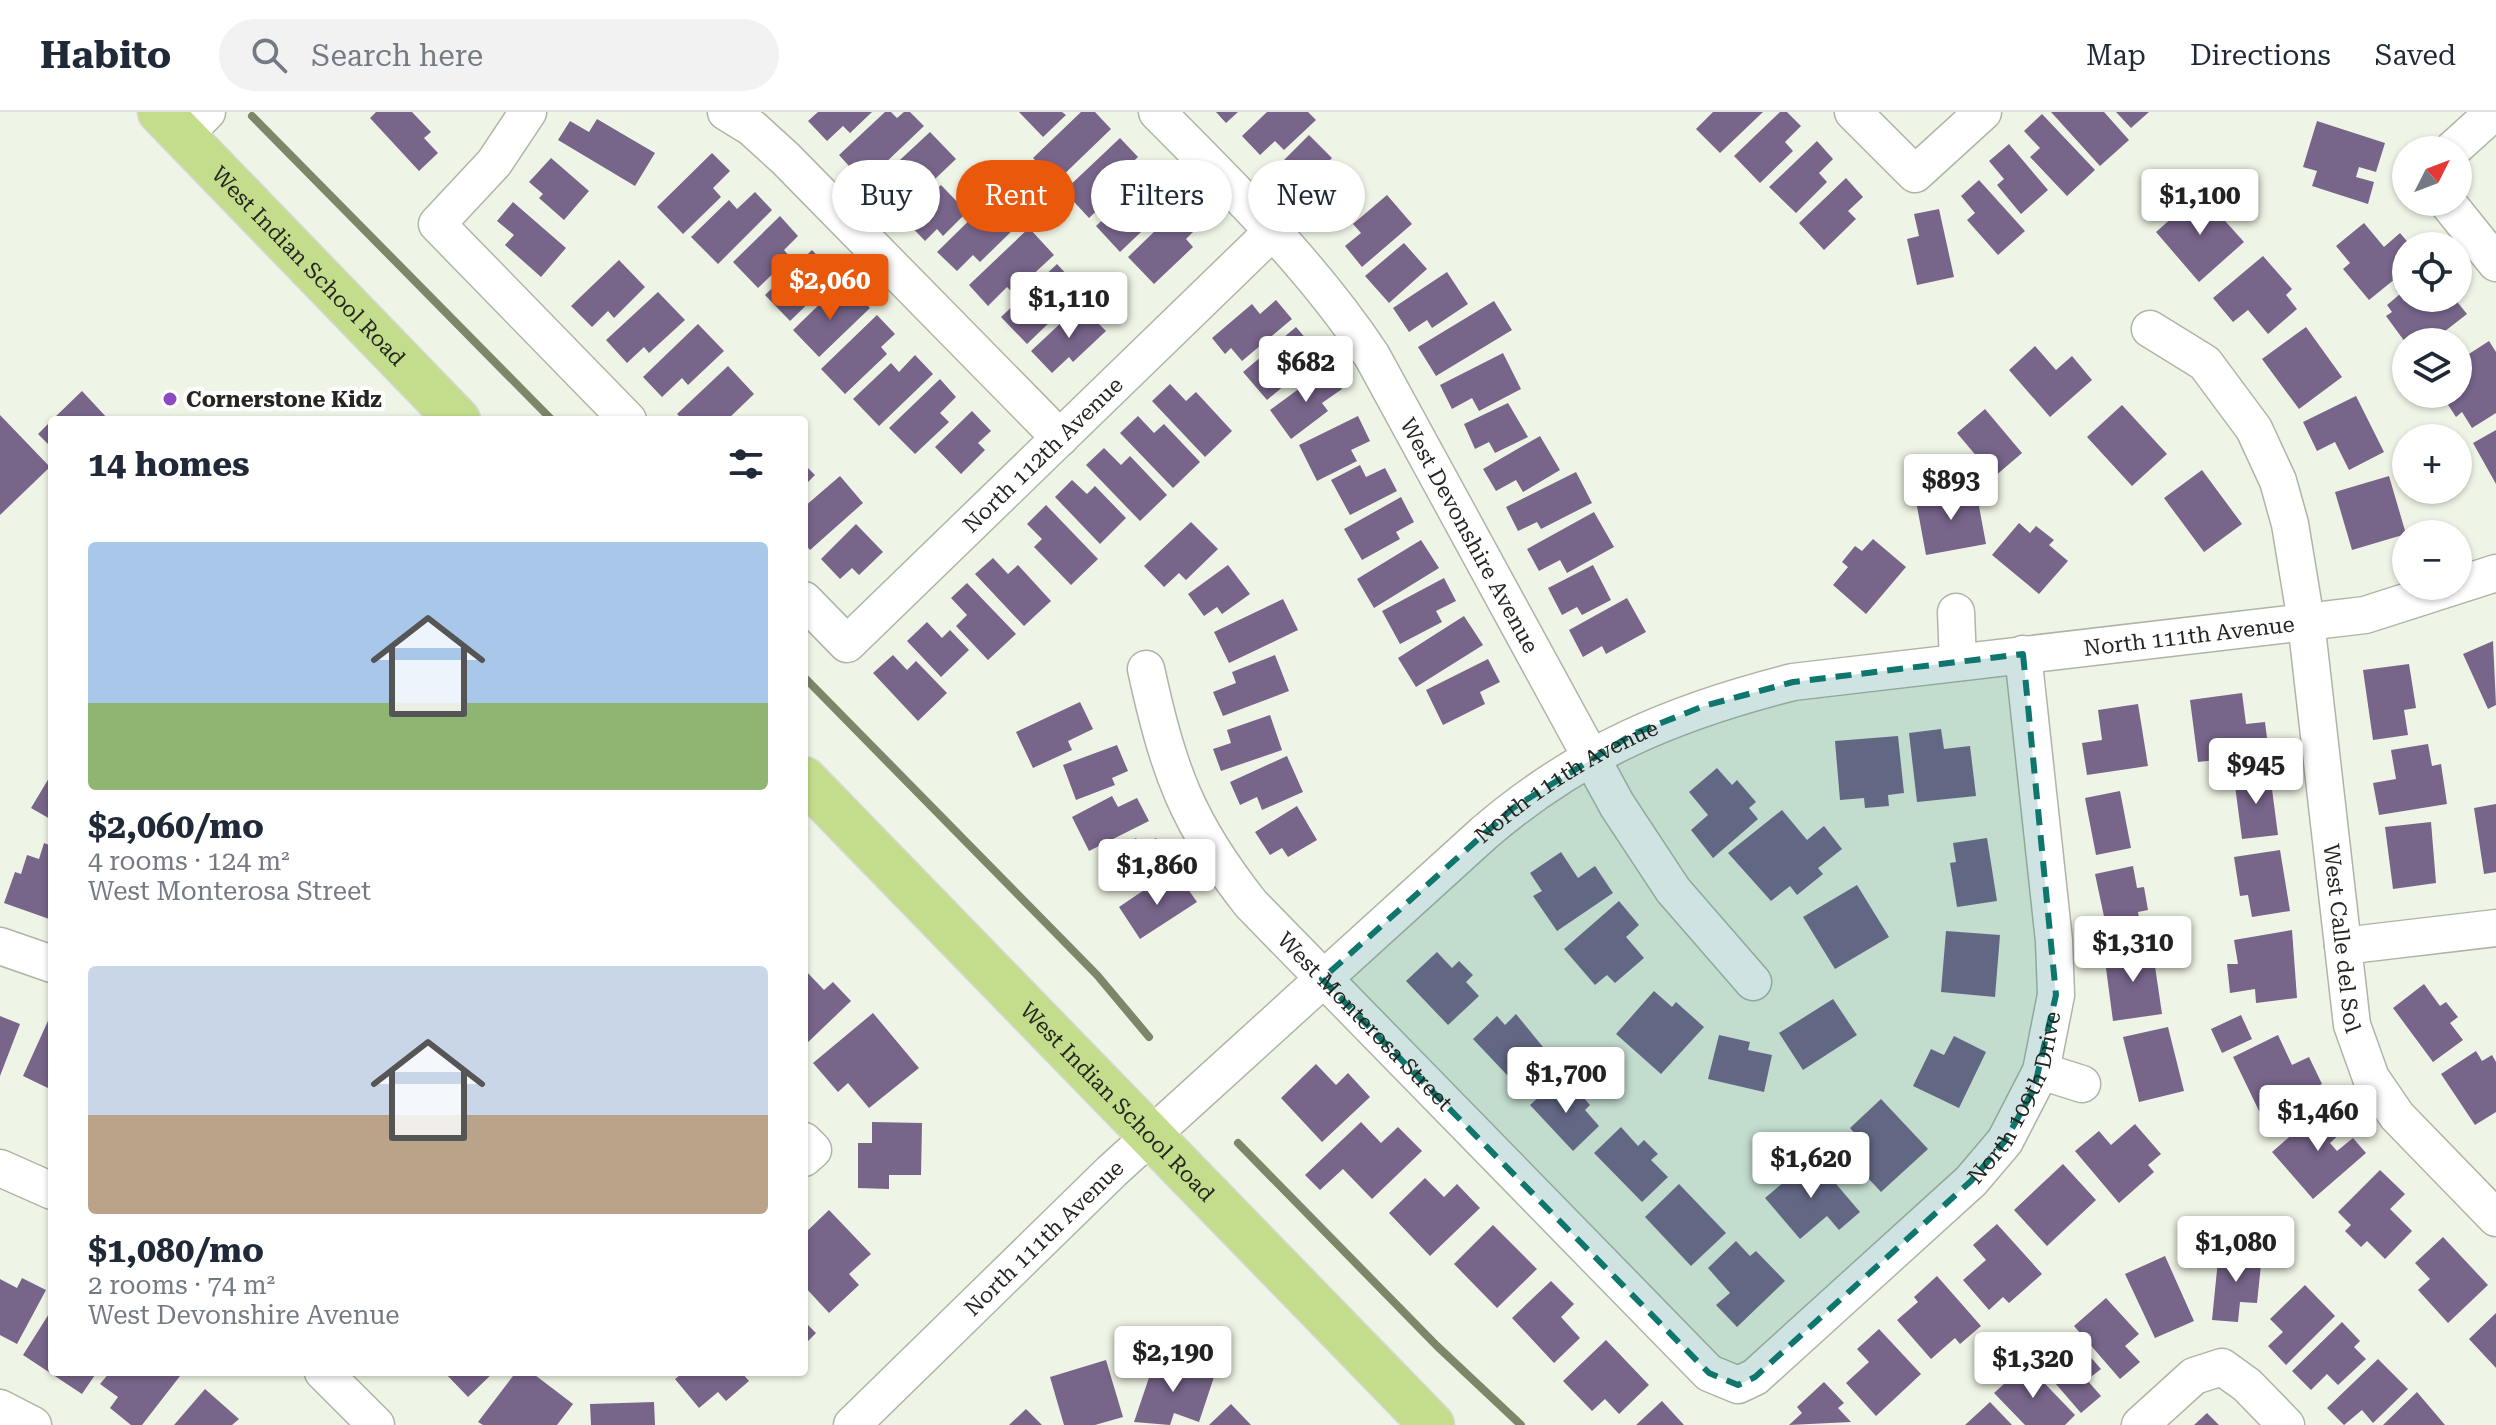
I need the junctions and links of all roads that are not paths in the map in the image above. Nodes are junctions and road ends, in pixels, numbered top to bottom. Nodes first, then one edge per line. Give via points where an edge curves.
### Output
1 (528, 112) edge
2 (726, 112) edge
3 (1157, 112) edge
4 (1853, 112) edge
5 (1983, 112) edge
6 (2494, 112) edge
7 (184, 120) edge
8 (2467, 136) edge
9 (1248, 204) edge
10 (2458, 216) edge
11 (1272, 232) edge
12 (1276, 232) edge
13 (2496, 263) edge
14 (2150, 329) dead end
15 (454, 416) edge
16 (624, 416) edge
17 (1060, 438) junction
18 (2496, 573) edge
19 (808, 604) edge
20 (1956, 612) dead end
21 (2306, 621) junction
22 (2023, 654) junction
23 (1958, 662) junction
24 (1146, 669) dead end
25 (1590, 757) junction
26 (808, 783) edge
27 (2496, 928) edge
28 (0, 946) edge
29 (2343, 946) junction
30 (48, 963) edge
31 (1322, 979) junction
32 (1753, 982) dead end
33 (2041, 1071) junction
34 (2082, 1084) dead end
35 (1149, 1136) junction
36 (0, 1168) edge
37 (48, 1189) edge
38 (2496, 1218) edge
39 (327, 1376) edge
40 (1738, 1385) joint
41 (0, 1408) edge
42 (33, 1425) edge
43 (376, 1425) edge
44 (852, 1425) edge
45 (1432, 1425) edge
46 (2140, 1425) edge
47 (2286, 1425) edge

1 - 16 street via 494,163 437,224
2 - 17 street via 786,159
3 - 9 street, West Devonshire Avenue
4 - 5 street via 1915,174
6 - 8 street
7 - 15 main road, West Indian School Road
10 - 13 street
11 - 17 street, North 112th Avenue
12 - 25 street, West Devonshire Avenue via 1344,313 1372,356
14 - 21 street, West Calle del Sol via 2205,363 2254,429 2286,510
17 - 19 street, North 112th Avenue via 847,644
18 - 21 street, North 111th Avenue via 2365,615
20 - 23 street
21 - 22 street, North 111th Avenue
21 - 29 street, West Calle del Sol
22 - 23 street, North 111th Avenue
22 - 33 street, North 109th Drive via 2054,941 2056,995
23 - 25 street, North 111th Avenue via 1822,678 1747,694 1669,718
24 - 31 street, West Monterosa Street via 1163,745 1190,815 1251,904
25 - 31 street, North 111th Avenue via 1513,808
25 - 32 street, West Devonshire Avenue via 1673,890
26 - 35 main road, West Indian School Road
27 - 29 street
28 - 30 street
29 - 38 street, West Calle del Sol via 2352,1025 2371,1078 2397,1116
31 - 35 street, North 111th Avenue
31 - 40 street, West Monterosa Street via 1709,1373
33 - 34 street
33 - 40 street, North 109th Drive via 2005,1141 1971,1181 1755,1377
35 - 44 street, North 111th Avenue
35 - 45 main road, West Indian School Road
36 - 37 street
39 - 43 street
41 - 42 street
46 - 47 street via 2194,1376 2222,1367

